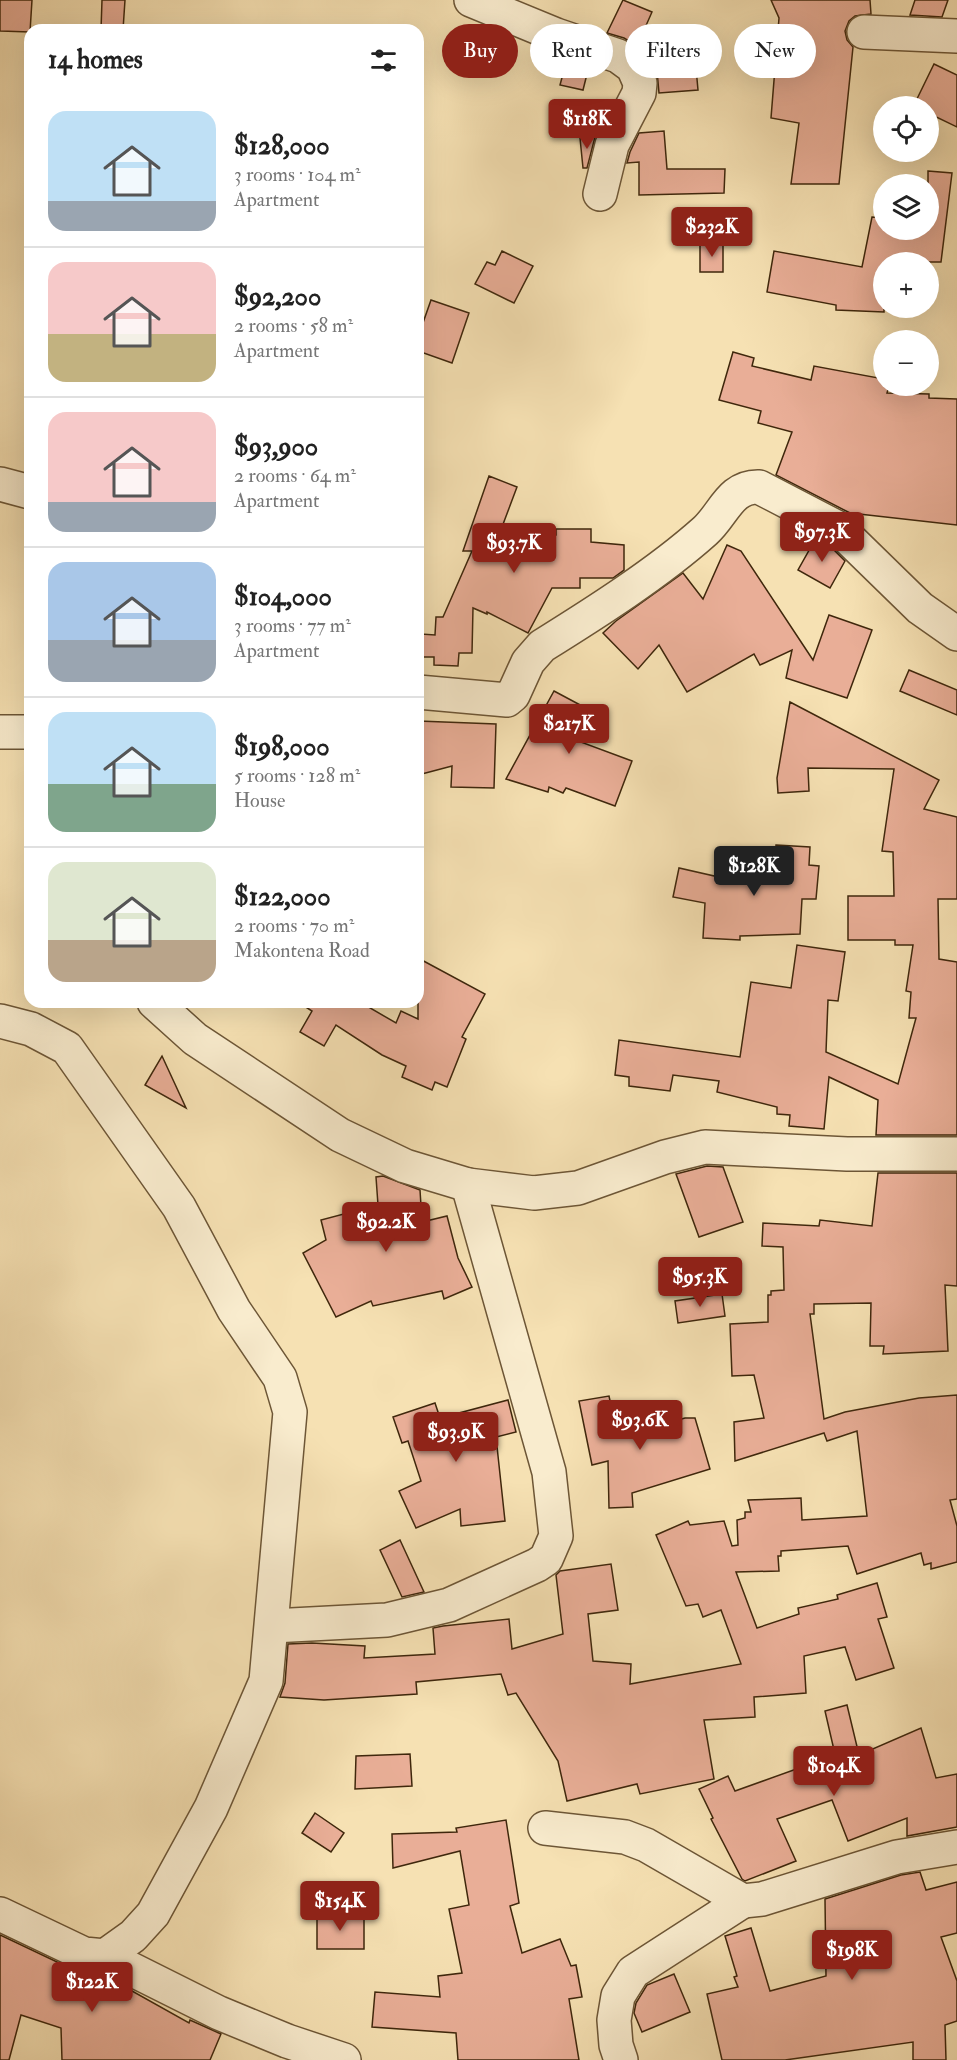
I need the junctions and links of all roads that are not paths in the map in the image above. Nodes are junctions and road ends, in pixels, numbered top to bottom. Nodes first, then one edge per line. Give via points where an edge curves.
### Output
1 (471, 0) edge
2 (864, 32) dead end
3 (957, 36) edge
4 (600, 194) dead end
5 (0, 484) edge
6 (24, 490) edge
7 (957, 634) edge
8 (424, 693) edge
9 (0, 732) edge
10 (24, 732) edge
11 (161, 1008) edge
12 (0, 1021) edge
13 (957, 1154) edge
14 (468, 1185) junction
15 (272, 1626) junction
16 (545, 1828) dead end
17 (957, 1847) edge
18 (743, 1901) junction
19 (0, 1914) edge
20 (105, 1956) junction
21 (344, 2060) edge
22 (621, 2060) edge

1 - 4 street via 618,56 633,67 640,83 639,93 612,145
2 - 3 street
5 - 6 street
7 - 8 street via 921,608 838,528 759,487 746,487 735,494 707,530 670,559 542,646 528,662 507,700
9 - 10 street
11 - 14 street via 195,1039 340,1135 405,1166
12 - 15 street via 31,1029 67,1048 179,1207 234,1310 279,1378 290,1412
13 - 14 street via 847,1154 705,1147 578,1188 534,1193
14 - 15 street via 549,1472 556,1536 552,1549 537,1565 449,1605 387,1620
15 - 20 street via 266,1682 212,1808 153,1914 133,1936
16 - 18 street via 625,1837
17 - 18 street via 897,1857 762,1899
18 - 22 street via 633,1972 618,1996 614,2020
19 - 20 street via 84,1954
20 - 21 street via 219,2013

